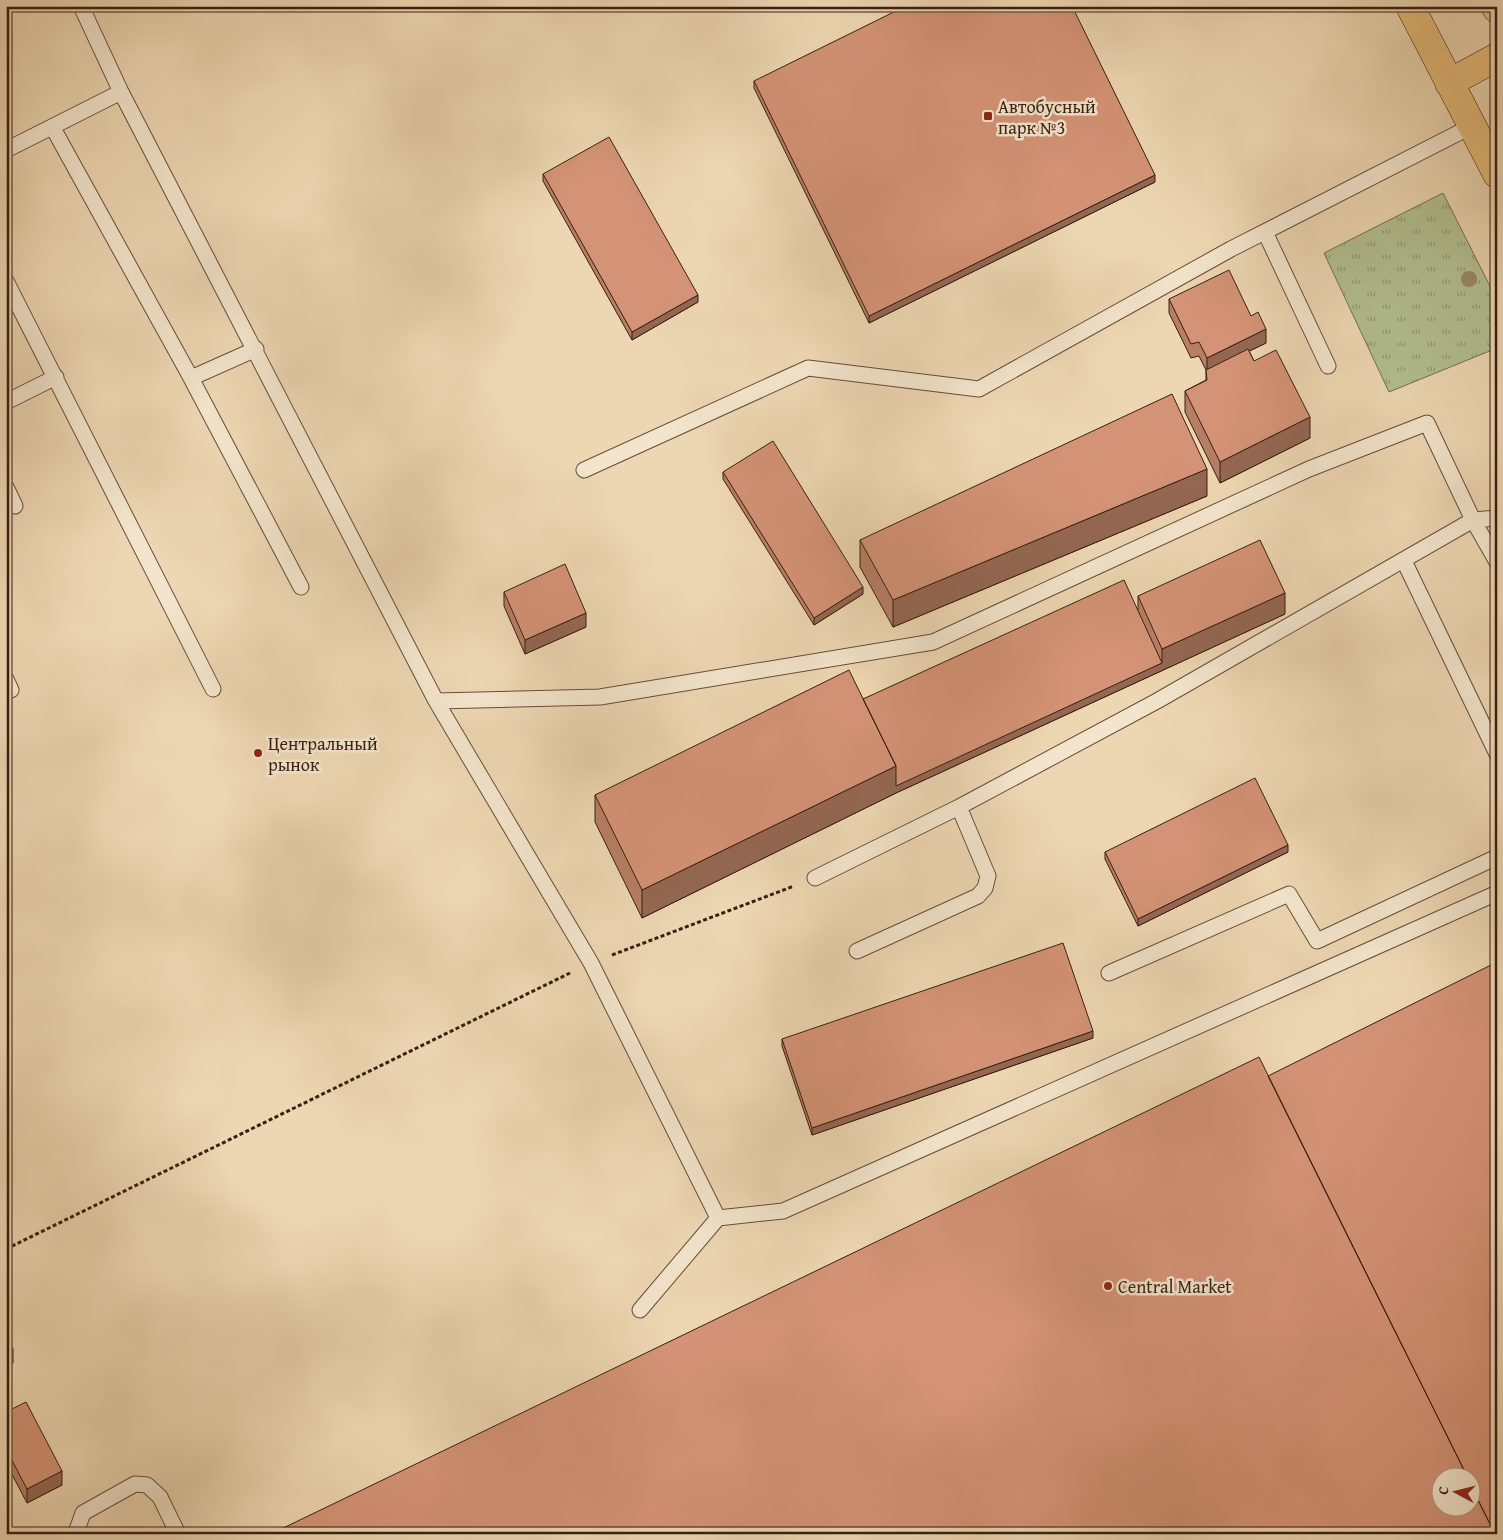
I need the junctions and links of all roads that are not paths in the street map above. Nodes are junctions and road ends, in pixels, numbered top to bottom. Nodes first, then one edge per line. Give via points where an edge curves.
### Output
1 (81, 6) edge
2 (1410, 6) edge
3 (1497, 57) edge
4 (1449, 82) junction
5 (121, 92) junction
6 (1472, 126) junction
7 (53, 128) junction
8 (6, 150) edge
9 (1497, 174) edge
10 (1265, 232) junction
11 (6, 281) edge
12 (256, 349) junction
13 (1328, 366) dead end
14 (56, 378) junction
15 (191, 378) junction
16 (6, 402) edge
17 (584, 470) dead end
18 (6, 487) edge
19 (15, 506) dead end
20 (1497, 518) edge
21 (1473, 520) junction
22 (1404, 561) junction
23 (1497, 562) edge
24 (301, 587) dead end
25 (213, 689) dead end
26 (436, 701) junction
27 (1497, 754) edge
28 (958, 807) junction
29 (1497, 857) edge
30 (815, 878) road end
31 (1497, 893) edge
32 (857, 951) dead end
33 (1110, 973) dead end
34 (718, 1218) junction
35 (640, 1310) dead end
36 (79, 1534) edge
37 (178, 1534) edge

1 - 5 lane
2 - 4 main road
3 - 4 main road
4 - 6 main road
5 - 7 lane
5 - 12 lane
6 - 9 main road
6 - 10 lane
7 - 8 lane
7 - 15 lane
10 - 13 lane
10 - 17 lane via 979,389 808,368
11 - 14 lane
12 - 15 lane
12 - 26 lane
14 - 16 lane
14 - 25 lane
15 - 24 lane
18 - 19 lane
20 - 21 lane
21 - 22 lane
21 - 23 lane
21 - 26 lane via 1427,423 1309,469 933,642 600,698
22 - 27 lane
22 - 28 lane via 1157,701
26 - 34 lane via 591,963
28 - 30 lane
28 - 32 lane via 988,876 985,888 978,896
29 - 33 lane via 1316,940 1290,894
31 - 34 lane via 783,1211
34 - 35 lane
36 - 37 lane via 77,1530 83,1513 135,1484 148,1485 160,1497

